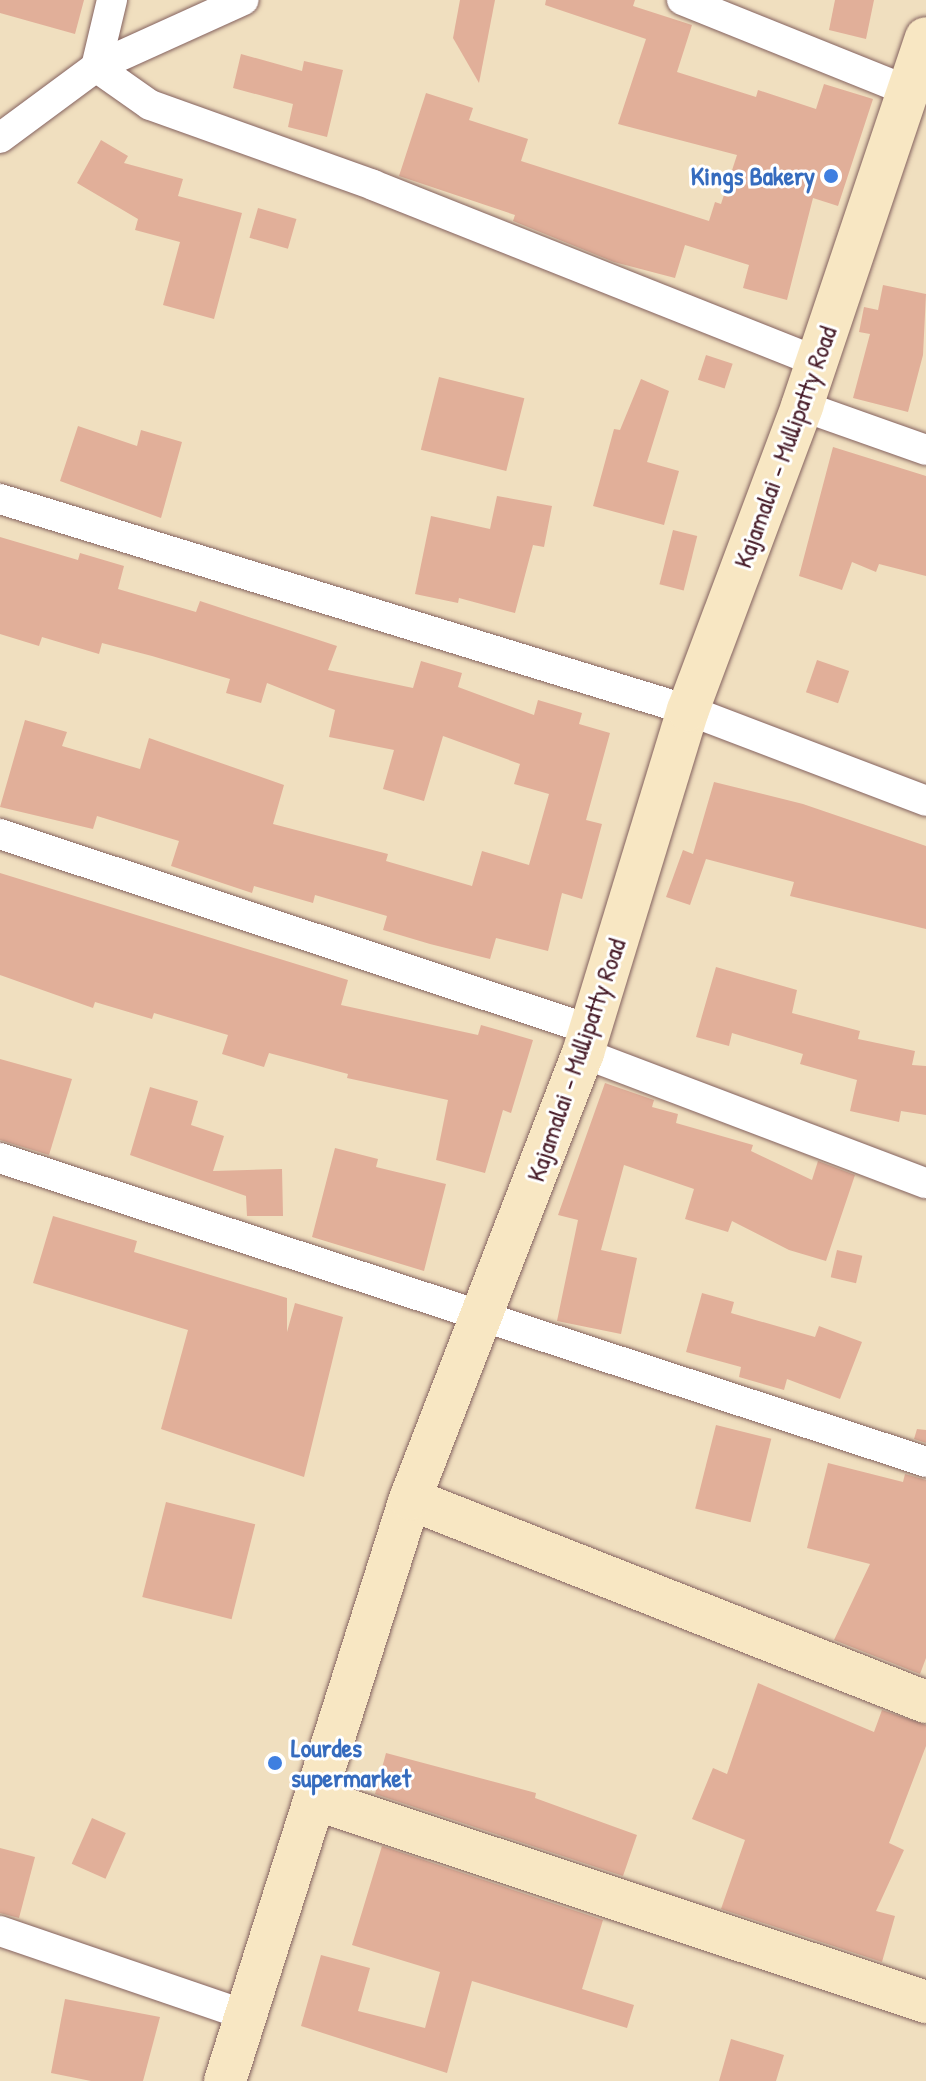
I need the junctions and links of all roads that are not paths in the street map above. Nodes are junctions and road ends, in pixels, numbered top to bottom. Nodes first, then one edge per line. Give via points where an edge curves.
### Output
1 (112, 0) edge
2 (244, 0) edge
3 (682, 0) edge
4 (926, 38) edge
5 (96, 67) junction
6 (917, 94) edge
7 (0, 138) edge
8 (817, 362) junction
9 (802, 406) junction
10 (926, 450) edge
11 (0, 499) edge
12 (688, 710) junction
13 (926, 801) edge
14 (0, 834) edge
15 (587, 1041) junction
16 (0, 1158) edge
17 (926, 1183) edge
18 (482, 1315) junction
19 (926, 1462) edge
20 (410, 1499) junction
21 (926, 1702) edge
22 (315, 1799) junction
23 (0, 1931) edge
24 (926, 2002) edge
25 (246, 2015) junction
26 (225, 2081) edge

1 - 5 street
2 - 5 street
3 - 6 street
4 - 6 main road, Kajamalai - Mullipatty Road
5 - 7 street
5 - 8 street via 161,110 373,185
6 - 8 main road, Kajamalai - Mullipatty Road
8 - 9 main road, Kajamalai - Mullipatty Road
9 - 10 street
9 - 12 main road, Kajamalai - Mullipatty Road
11 - 12 street
12 - 13 street
12 - 15 main road, Kajamalai - Mullipatty Road
14 - 15 street
15 - 17 street
15 - 18 main road, Kajamalai - Mullipatty Road
16 - 18 street
18 - 19 street
18 - 20 main road, Kajamalai - Mullipatty Road
20 - 21 main road
20 - 22 main road, Kajamalai - Mullipatty Road
22 - 24 main road
22 - 25 main road, Kajamalai - Mullipatty Road
23 - 25 street
25 - 26 main road, Kajamalai - Mullipatty Road

